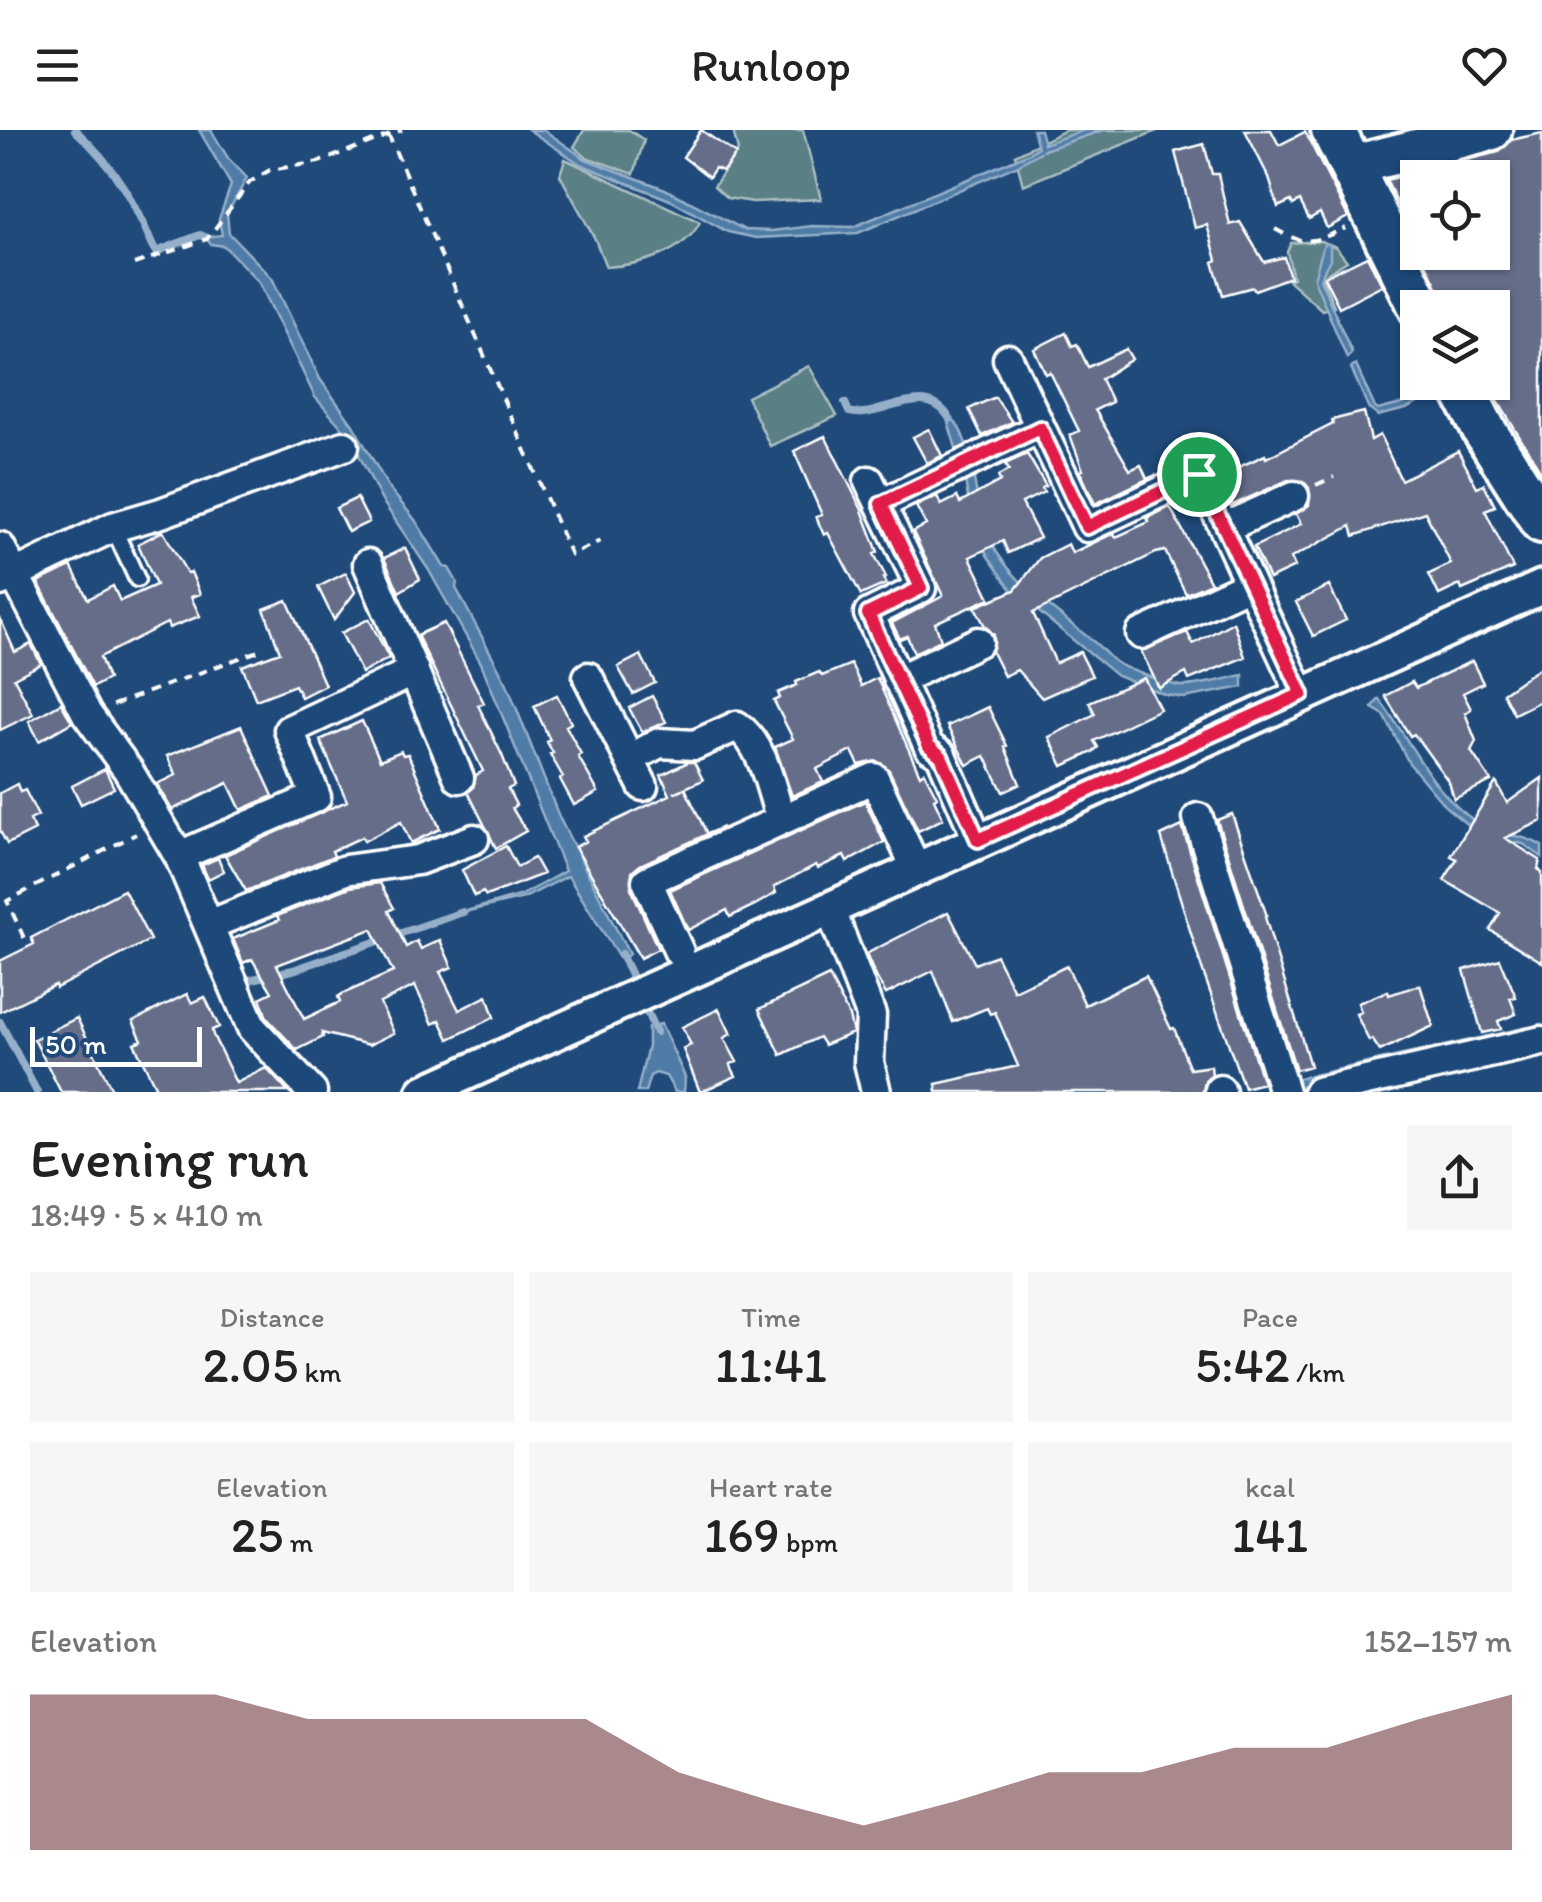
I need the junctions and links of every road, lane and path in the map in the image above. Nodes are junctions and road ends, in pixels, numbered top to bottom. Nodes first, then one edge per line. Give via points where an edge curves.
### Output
1 (402, 130) edge
2 (1492, 130) edge
3 (388, 134) junction
4 (1341, 148) edge
5 (1359, 222) dead end
6 (1275, 229) dead end
7 (134, 264) dead end
8 (1412, 290) edge
9 (1008, 359) dead end
10 (1468, 400) edge
11 (1040, 428) junction
12 (344, 446) dead end
13 (1294, 496) dead end
14 (1542, 520) edge
15 (113, 527) junction
16 (1224, 528) junction
17 (600, 541) dead end
18 (0, 546) edge
19 (368, 564) dead end
20 (6, 577) edge
21 (137, 579) dead end
22 (1250, 584) junction
23 (1542, 587) edge
24 (1141, 634) dead end
25 (978, 642) dead end
26 (264, 649) dead end
27 (414, 671) junction
28 (588, 677) dead end
29 (898, 680) junction
30 (1302, 694) junction
31 (87, 714) junction
32 (630, 759) junction
33 (459, 778) dead end
34 (643, 786) dead end
35 (1198, 818) dead end
36 (781, 820) junction
37 (158, 823) junction
38 (474, 839) dead end
39 (978, 840) junction
40 (179, 856) junction
41 (916, 868) junction
42 (830, 908) junction
43 (208, 925) junction
44 (24, 938) dead end
45 (679, 952) dead end
46 (1542, 1041) edge
47 (1425, 1067) edge
48 (312, 1092) edge
49 (424, 1092) edge
50 (876, 1092) edge
51 (1284, 1092) edge
52 (1318, 1092) edge

1 - 3 path
2 - 4 main road
3 - 7 path via 318,162 270,170 250,182 207,240
3 - 17 path via 571,555
4 - 8 main road
5 - 6 path via 1299,242
9 - 11 street
10 - 14 main road
11 - 16 street via 1087,527 1199,474
11 - 29 street via 875,493 921,588 868,614
12 - 15 street
13 - 16 street
15 - 20 street
15 - 21 lane
16 - 22 street
18 - 20 street
19 - 27 street
20 - 31 street
22 - 24 street
22 - 30 street
23 - 30 street
25 - 29 street
26 - 31 path
27 - 33 street
27 - 40 street via 288,730 316,796
28 - 32 street
29 - 39 street
30 - 39 street
31 - 37 street
32 - 34 street
32 - 36 street via 659,743 695,745 737,726 764,768
35 - 51 street
36 - 41 street via 874,778
36 - 45 street via 646,881
37 - 40 street
37 - 44 path via 7,901
38 - 43 street via 418,860 345,870
39 - 41 street
40 - 43 street
41 - 42 street
42 - 49 street
42 - 50 street via 871,1015 869,1062
43 - 48 street via 252,1028
46 - 47 street via 1470,1046
47 - 52 street

